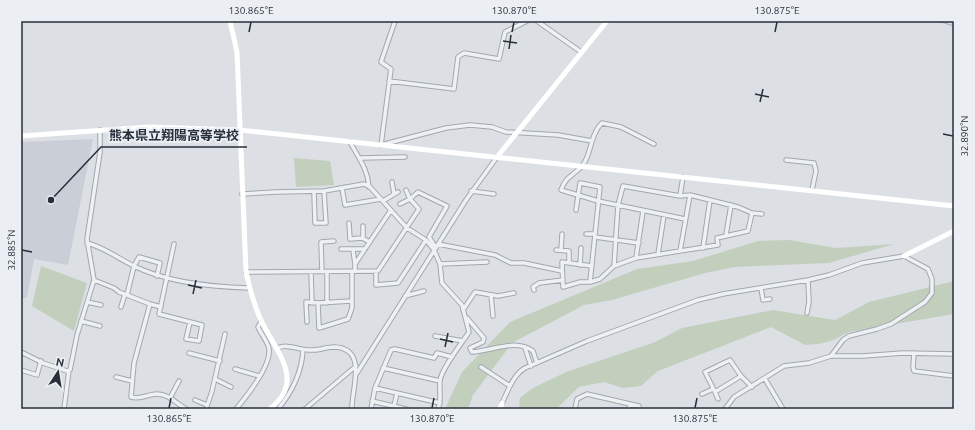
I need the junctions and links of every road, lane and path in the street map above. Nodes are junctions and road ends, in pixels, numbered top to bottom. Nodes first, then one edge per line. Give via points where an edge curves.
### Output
1 (230, 21) edge
2 (394, 21) edge
3 (527, 21) edge
4 (537, 21) edge
5 (607, 21) edge
6 (581, 52) junction
7 (389, 81) junction
8 (100, 130) junction
9 (240, 130) junction
10 (516, 132) junction
11 (21, 136) edge
12 (592, 141) junction
13 (350, 142) junction
14 (654, 144) dead end
15 (381, 145) junction
16 (405, 157) dead end
17 (497, 157) junction
18 (361, 158) junction
19 (786, 160) dead end
20 (582, 166) junction
21 (684, 177) junction
22 (392, 182) dead end
23 (369, 187) junction
24 (342, 188) junction
25 (406, 190) dead end
26 (812, 190) junction
27 (314, 192) junction
28 (324, 192) junction
29 (398, 192) dead end
30 (471, 192) junction
31 (242, 194) junction
32 (394, 194) junction
33 (494, 194) dead end
34 (578, 195) junction
35 (690, 195) junction
36 (680, 196) junction
37 (410, 199) junction
38 (382, 200) junction
39 (710, 200) junction
40 (598, 201) junction
41 (400, 204) dead end
42 (618, 205) junction
43 (731, 205) junction
44 (954, 206) edge
45 (391, 210) junction
46 (576, 210) dead end
47 (643, 211) junction
48 (752, 213) junction
49 (762, 214) dead end
50 (664, 215) junction
51 (685, 219) junction
52 (349, 223) dead end
53 (362, 226) dead end
54 (407, 228) junction
55 (954, 231) edge
56 (562, 234) dead end
57 (586, 234) dead end
58 (726, 235) junction
59 (595, 236) junction
60 (363, 238) junction
61 (426, 240) junction
62 (615, 240) junction
63 (334, 241) dead end
64 (370, 242) junction
65 (87, 243) junction
66 (639, 243) junction
67 (174, 244) dead end
68 (438, 244) junction
69 (581, 248) dead end
70 (703, 248) junction
71 (341, 249) dead end
72 (365, 249) junction
73 (435, 249) junction
74 (353, 250) junction
75 (556, 250) dead end
76 (561, 250) junction
77 (680, 250) junction
78 (658, 254) junction
79 (904, 256) junction
80 (636, 258) junction
81 (487, 262) dead end
82 (569, 263) junction
83 (355, 264) junction
84 (440, 264) junction
85 (580, 265) junction
86 (134, 266) junction
87 (592, 266) junction
88 (614, 266) junction
89 (376, 271) junction
90 (562, 271) junction
91 (246, 272) junction
92 (311, 272) junction
93 (322, 272) junction
94 (327, 272) junction
95 (353, 272) junction
96 (157, 276) junction
97 (168, 279) junction
98 (94, 280) junction
99 (563, 280) junction
100 (808, 280) junction
101 (590, 282) junction
102 (533, 287) dead end
103 (249, 288) junction
104 (761, 288) junction
105 (424, 292) dead end
106 (514, 293) dead end
107 (126, 294) junction
108 (491, 295) junction
109 (405, 296) junction
110 (770, 299) dead end
111 (351, 301) junction
112 (87, 302) junction
113 (312, 303) junction
114 (318, 303) junction
115 (327, 303) junction
116 (150, 304) junction
117 (101, 305) dead end
118 (121, 307) dead end
119 (161, 307) junction
120 (463, 310) junction
121 (807, 313) dead end
122 (493, 316) dead end
123 (466, 317) junction
124 (81, 321) junction
125 (190, 322) junction
126 (261, 322) junction
127 (307, 322) dead end
128 (100, 326) dead end
129 (225, 334) dead end
130 (435, 336) dead end
131 (463, 341) junction
132 (277, 348) junction
133 (524, 348) junction
134 (303, 350) junction
135 (21, 352) edge
136 (190, 353) dead end
137 (914, 353) junction
138 (954, 354) edge
139 (831, 356) junction
140 (452, 357) junction
141 (40, 361) junction
142 (220, 361) junction
143 (537, 363) junction
144 (356, 366) junction
145 (531, 366) junction
146 (481, 367) dead end
147 (383, 368) junction
148 (235, 369) dead end
149 (21, 370) edge
150 (69, 370) junction
151 (357, 373) junction
152 (259, 376) junction
153 (740, 376) junction
154 (954, 376) edge
155 (116, 377) dead end
156 (215, 379) junction
157 (766, 379) junction
158 (179, 381) dead end
159 (440, 381) junction
160 (132, 382) junction
161 (510, 386) junction
162 (231, 387) dead end
163 (752, 387) junction
164 (375, 388) junction
165 (714, 390) junction
166 (397, 393) junction
167 (702, 394) dead end
168 (170, 398) junction
169 (718, 399) dead end
170 (195, 400) dead end
171 (372, 401) junction
172 (440, 403) junction
173 (502, 403) joint
174 (630, 404) junction
175 (206, 407) edge
176 (394, 407) edge
177 (64, 409) edge
178 (186, 409) edge
179 (236, 409) edge
180 (270, 409) edge
181 (278, 409) edge
182 (305, 409) edge
183 (352, 409) edge
184 (371, 409) edge
185 (406, 409) edge
186 (438, 409) edge
187 (500, 409) edge
188 (575, 409) edge
189 (630, 409) edge
190 (639, 409) edge
191 (725, 409) edge
192 (783, 409) edge

1 - 9 street via 237,52
2 - 7 street via 381,62 391,70
3 - 7 street via 505,32 499,59 464,53 458,57 454,89
4 - 6 street
5 - 6 street
6 - 10 street
7 - 15 street
8 - 9 street via 173,126
8 - 11 street
8 - 65 street via 100,152
9 - 13 street
9 - 31 street
10 - 12 street
10 - 15 street via 470,125 446,128
10 - 17 street
12 - 14 street via 599,126 604,123 621,127
12 - 20 street
13 - 15 street
13 - 18 street
15 - 17 street
16 - 18 street
17 - 20 street
17 - 30 street
18 - 23 street
19 - 26 street via 814,163 816,171
20 - 21 street
20 - 34 street via 567,179 561,190
21 - 26 street
21 - 36 street
22 - 32 street
23 - 24 street via 364,184
23 - 38 street
24 - 28 street
24 - 38 street via 345,204
25 - 37 street
26 - 44 street
27 - 28 street
27 - 28 street via 316,223 326,223
27 - 31 street
29 - 32 street
30 - 33 street
30 - 68 street
31 - 91 street
32 - 38 street
34 - 40 street
34 - 40 street via 580,183 600,187
34 - 46 street
35 - 36 street
35 - 39 street
35 - 51 street
36 - 42 street via 622,186
37 - 41 street
37 - 54 street via 419,209
37 - 73 street via 418,192 447,206 428,237
38 - 45 street
39 - 43 street
39 - 70 street
40 - 42 street
40 - 59 street
42 - 47 street
42 - 62 street
43 - 48 street
43 - 58 street
45 - 54 street
45 - 64 street
47 - 50 street
47 - 66 street
48 - 49 street
48 - 58 street via 748,231
50 - 51 street
50 - 78 street
51 - 77 street
52 - 60 street via 350,239
53 - 60 street
54 - 61 street
54 - 89 street
55 - 79 street
56 - 76 street
57 - 59 street
58 - 70 street via 718,238 718,245
59 - 62 street
59 - 87 street
60 - 64 street
61 - 73 street
61 - 89 street via 398,283 376,285
62 - 66 street
62 - 88 street
63 - 93 street via 321,242
64 - 72 street
65 - 86 street
65 - 98 street
66 - 80 street
67 - 97 street
68 - 73 street
68 - 90 street via 495,255 511,263 524,263
69 - 85 street
70 - 77 street
71 - 74 street
72 - 74 street
72 - 83 street
73 - 84 street
73 - 109 street
74 - 83 street
75 - 76 street
76 - 82 street via 569,251
77 - 78 street
78 - 80 street
79 - 100 street via 862,263
79 - 139 street via 928,269 932,279 932,293 929,298 920,307 891,324 849,336
80 - 88 street
81 - 84 street
82 - 85 street
82 - 90 street via 562,262
83 - 95 street
84 - 120 street via 442,283 462,305
85 - 87 street
86 - 96 street
86 - 96 street via 139,257 160,263
86 - 107 street
87 - 101 street
88 - 101 street via 606,274
89 - 95 street
90 - 99 street
91 - 92 street
91 - 103 street
92 - 93 street
92 - 113 street
93 - 94 street
94 - 95 street
94 - 115 street
95 - 111 street
96 - 97 street
97 - 103 street
97 - 119 street
98 - 107 street
98 - 112 street
99 - 101 street via 563,287
99 - 102 street via 539,283
100 - 104 street
100 - 121 street
103 - 126 street
104 - 110 street via 763,300
104 - 143 street via 723,294 684,305 587,341
105 - 109 street
106 - 108 street
107 - 116 street
107 - 118 street
108 - 120 street via 475,292
108 - 122 street
109 - 151 street
111 - 114 street via 352,308 348,319 320,328
111 - 115 street
112 - 117 street
112 - 124 street
113 - 114 street
113 - 127 street via 306,302
114 - 115 street
116 - 119 street
116 - 160 street via 134,363
119 - 125 street via 159,314
120 - 123 street
123 - 131 street via 469,332
123 - 133 street via 484,338 483,342 470,348 472,352 486,352 512,345
124 - 128 street
124 - 150 street
125 - 125 street via 202,325 199,341 186,339
126 - 132 street
126 - 152 street via 258,327 269,350
129 - 142 street
130 - 131 street
131 - 140 street
132 - 134 street via 288,345
132 - 180 street via 285,365 286,382 281,398
133 - 143 street via 533,351
133 - 145 street
134 - 144 street via 341,348 351,355
134 - 181 street via 303,360 295,382
135 - 141 street
136 - 142 street
137 - 138 street
137 - 139 street
137 - 154 street via 914,371
139 - 157 street via 809,363 784,366
140 - 147 street via 437,353 434,358 395,349 391,350
140 - 159 street via 444,367
141 - 149 street via 37,375
141 - 150 street
142 - 156 street
143 - 145 street
144 - 151 street
144 - 182 street
145 - 161 street via 520,371
146 - 161 street
147 - 159 street
147 - 164 street
148 - 152 street
150 - 177 street
151 - 183 street
152 - 179 street via 251,391
153 - 163 street
153 - 165 street
153 - 165 street via 730,360 704,372
155 - 160 street
156 - 162 street
156 - 175 street
157 - 163 street
157 - 192 street
158 - 168 street
159 - 172 street
160 - 168 street via 131,396 134,398 156,394
161 - 173 street
163 - 191 street via 734,397
164 - 166 street
164 - 171 street
165 - 167 street
165 - 169 street
166 - 172 street
166 - 176 street
168 - 178 street
170 - 175 street
171 - 176 street
171 - 184 street
172 - 186 street
173 - 187 street
174 - 188 street via 586,394 577,399
174 - 189 street
174 - 190 street via 639,406
176 - 185 street

